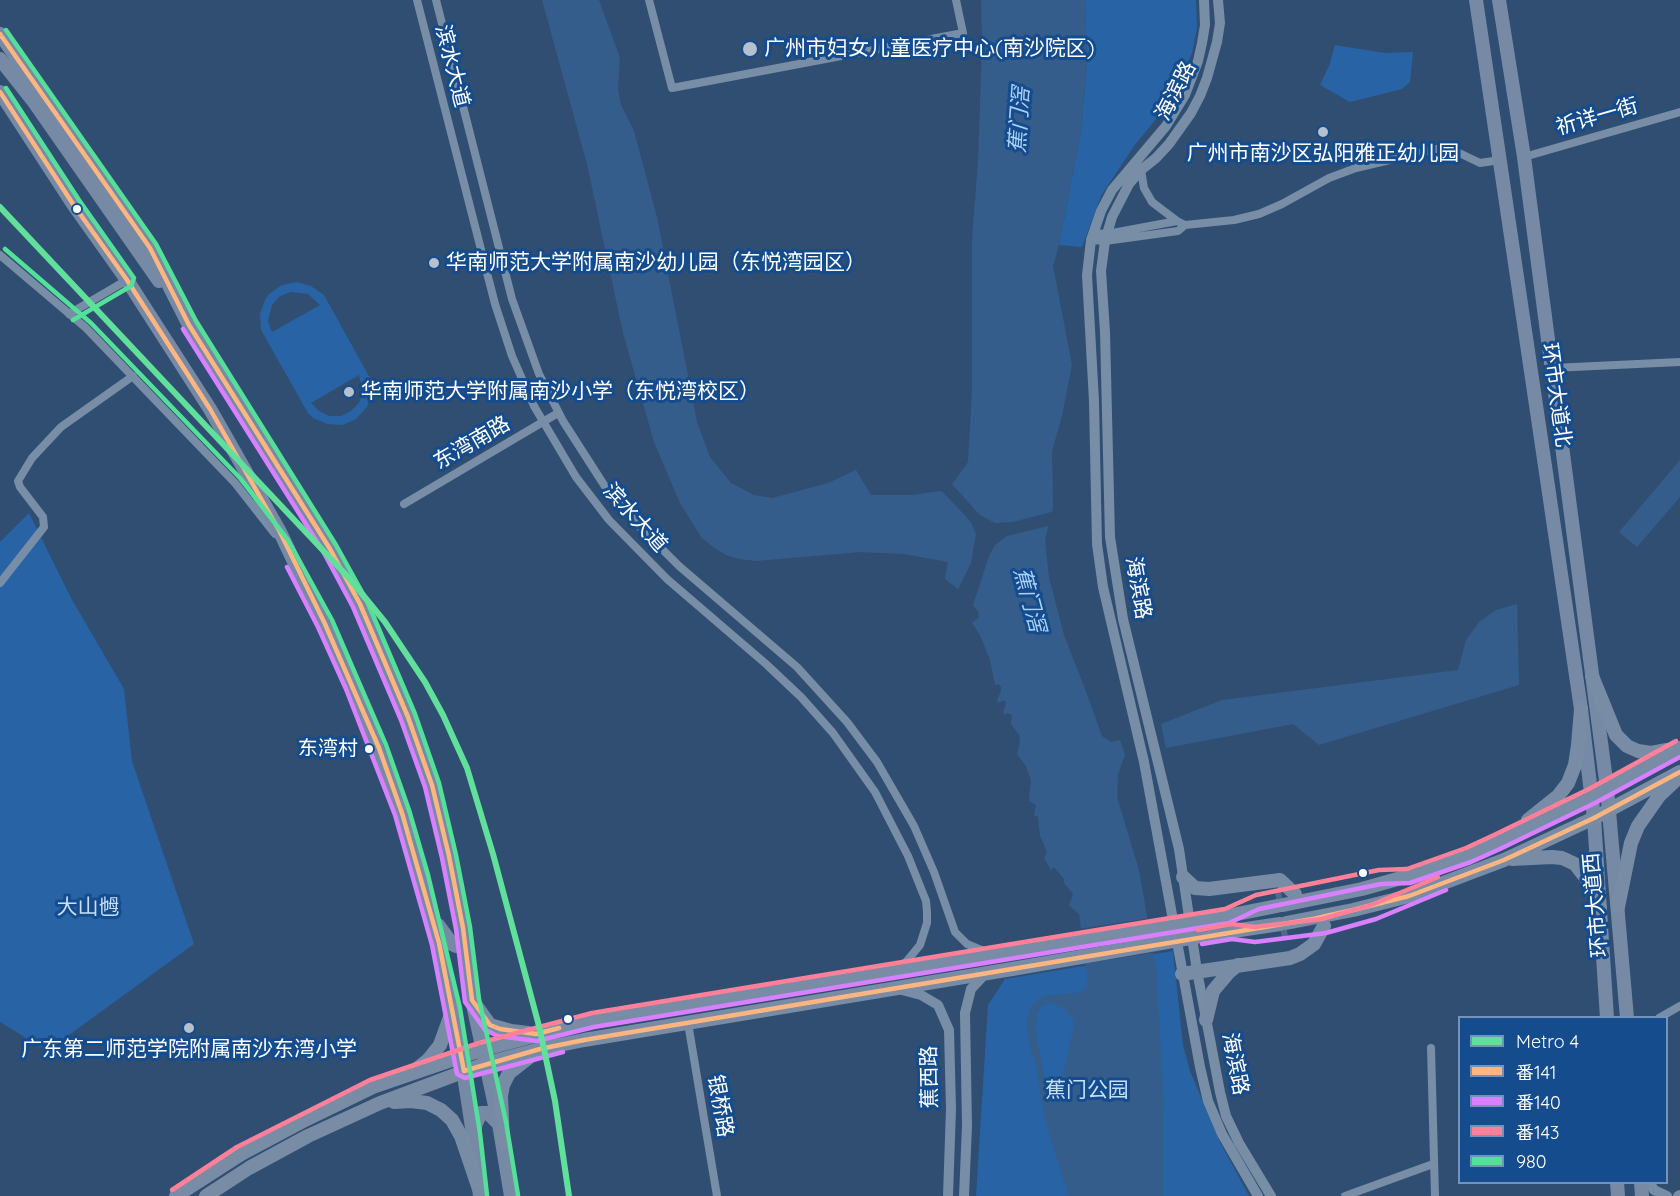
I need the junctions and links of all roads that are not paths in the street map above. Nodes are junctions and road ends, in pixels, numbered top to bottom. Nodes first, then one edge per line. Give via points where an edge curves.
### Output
1 (417, 0) edge
2 (436, 0) edge
3 (649, 0) edge
4 (956, 0) edge
5 (1204, 0) edge
6 (1218, 0) edge
7 (1476, 0) edge
8 (1499, 0) edge
9 (0, 34) edge
10 (0, 50) edge
11 (0, 59) edge
12 (0, 92) edge
13 (34, 102) junction
14 (1680, 112) edge
15 (1524, 157) junction
16 (1500, 160) junction
17 (1140, 170) junction
18 (1181, 223) junction
19 (1092, 236) junction
20 (1106, 238) junction
21 (0, 255) edge
22 (127, 280) junction
23 (69, 314) junction
24 (189, 325) junction
25 (1680, 362) edge
26 (1552, 368) junction
27 (133, 376) junction
28 (558, 413) junction
29 (543, 422) junction
30 (404, 504) dead end
31 (294, 564) junction
32 (0, 583) edge
33 (1592, 676) junction
34 (1581, 710) junction
35 (1679, 748) edge
36 (1680, 774) edge
37 (1607, 788) junction
38 (1592, 796) junction
39 (1609, 811) junction
40 (1594, 818) junction
41 (1497, 842) junction
42 (1469, 855) junction
43 (1504, 860) junction
44 (1466, 875) junction
45 (1183, 877) junction
46 (1409, 896) junction
47 (1283, 900) junction
48 (1618, 911) junction
49 (431, 913) junction
50 (1600, 913) junction
51 (1324, 926) junction
52 (1284, 928) junction
53 (465, 946) junction
54 (994, 956) junction
55 (1239, 965) junction
56 (1197, 971) junction
57 (886, 973) junction
58 (986, 973) junction
59 (1182, 974) junction
60 (895, 988) junction
61 (472, 1000) junction
62 (1680, 1006) edge
63 (453, 1009) junction
64 (1607, 1016) edge
65 (1627, 1016) edge
66 (1661, 1016) edge
67 (1206, 1020) junction
68 (688, 1023) junction
69 (949, 1030) junction
70 (965, 1030) junction
71 (536, 1034) junction
72 (1431, 1048) dead end
73 (540, 1049) junction
74 (481, 1050) junction
75 (461, 1056) junction
76 (484, 1064) junction
77 (464, 1071) junction
78 (412, 1073) junction
79 (397, 1078) junction
80 (403, 1094) junction
81 (380, 1103) junction
82 (499, 1124) junction
83 (473, 1134) junction
84 (503, 1142) junction
85 (1433, 1164) junction
86 (1650, 1184) edge
87 (479, 1192) edge
88 (176, 1196) edge
89 (206, 1196) edge
90 (511, 1196) edge
91 (717, 1196) edge
92 (948, 1196) edge
93 (964, 1196) edge
94 (1258, 1196) edge
95 (1270, 1196) edge
96 (1345, 1196) edge
97 (1435, 1196) edge
98 (1667, 1196) edge

1 - 29 street, 滨水大道 via 498,312 516,364
2 - 28 street, 滨水大道 via 512,299
3 - 4 street via 672,88 963,33
5 - 19 street, 海滨路 via 1203,43 1185,95 1166,126 1112,190
6 - 17 street, 海滨路 via 1217,42 1200,96 1169,144
7 - 16 main road, 环市大道北
8 - 15 main road, 环市大道北
9 - 24 main road via 150,248
10 - 13 main road
11 - 13 main road
12 - 22 main road
13 - 24 main road
14 - 15 street, 祈详一街
15 - 26 main road, 环市大道北
16 - 18 street via 1480,163 1451,149 1437,149 1356,168 1258,214 1210,224
16 - 34 main road, 环市大道北
17 - 18 street via 1152,202
17 - 20 street, 海滨路 via 1120,200
18 - 20 street via 1178,231
19 - 20 street
19 - 59 street, 海滨路 via 1087,275 1097,544 1103,587 1140,744
20 - 45 street, 海滨路 via 1101,271 1110,537 1123,619
21 - 23 street
22 - 23 street
22 - 31 main road via 210,409
23 - 27 street
24 - 53 main road via 330,549 360,604 432,785
25 - 26 street
26 - 33 main road, 环市大道北
27 - 31 street via 236,483
27 - 32 street via 61,427 32,458 18,481 43,517 44,527
28 - 29 street, 东湾南路
28 - 54 street, 滨水大道 via 596,474 641,528 796,668 847,722 890,783 914,826 955,932 974,948
29 - 30 street, 东湾南路
29 - 57 street, 滨水大道 via 576,477 628,541 801,697 833,733 875,792 908,856 927,912 920,945 906,962
31 - 49 main road via 379,748
33 - 35 highway via 1616,735 1627,746 1652,753
33 - 37 main road, 环市大道北
34 - 38 main road, 环市大道北
34 - 41 highway via 1568,783 1545,808
35 - 37 highway
36 - 39 highway
36 - 48 highway via 1638,826
37 - 38 highway
37 - 39 main road, 环市大道西
38 - 40 main road, 环市大道西
38 - 41 highway
39 - 40 highway
39 - 48 main road, 环市大道西
40 - 43 highway
40 - 50 main road, 环市大道西
41 - 42 highway
42 - 44 highway via 1472,866
42 - 47 highway via 1408,876 1380,877
43 - 44 highway
43 - 50 highway via 1563,858 1575,864
44 - 46 highway
45 - 47 highway via 1195,888 1209,889 1280,880
45 - 56 street, 海滨路
46 - 51 highway via 1373,912
46 - 52 highway
47 - 54 highway, bridge via 1257,902 1227,916
48 - 50 main road
48 - 65 main road, 环市大道西
49 - 53 main road via 452,944
49 - 63 main road
50 - 64 main road, 环市大道西
51 - 52 highway
51 - 55 highway via 1314,944 1300,954
52 - 58 highway, bridge via 1255,935 1232,931
53 - 61 main road
54 - 57 highway
55 - 56 highway
55 - 67 highway via 1213,991
56 - 59 highway
56 - 67 street, 海滨路
57 - 71 highway via 593,1020
58 - 60 highway
58 - 70 street, 蕉西路 via 971,989
59 - 94 street, 海滨路 via 1208,1101
60 - 68 highway
60 - 69 street, 蕉西路 via 921,995 938,1005
61 - 71 highway via 490,1025
61 - 74 main road
62 - 66 street
63 - 75 main road
63 - 78 highway via 438,1048
67 - 95 street, 海滨路 via 1226,1116
68 - 73 highway
68 - 91 street, 银桥路
69 - 70 street via 959,1024
69 - 92 street, 蕉西路
70 - 93 street, 蕉西路
71 - 74 highway
72 - 85 street
73 - 76 highway
73 - 84 highway via 509,1073 503,1085
74 - 75 highway
74 - 76 main road
75 - 77 main road
75 - 78 highway
76 - 77 highway
76 - 82 main road
77 - 80 highway
77 - 83 main road
78 - 79 highway
79 - 80 highway via 404,1083
79 - 88 highway via 241,1154
80 - 81 highway
81 - 87 highway via 428,1102 441,1110 461,1136
81 - 89 highway via 308,1136
82 - 83 main road via 488,1113 482,1113
82 - 84 main road
83 - 87 main road
84 - 90 main road
85 - 96 street
85 - 97 street
86 - 98 street

